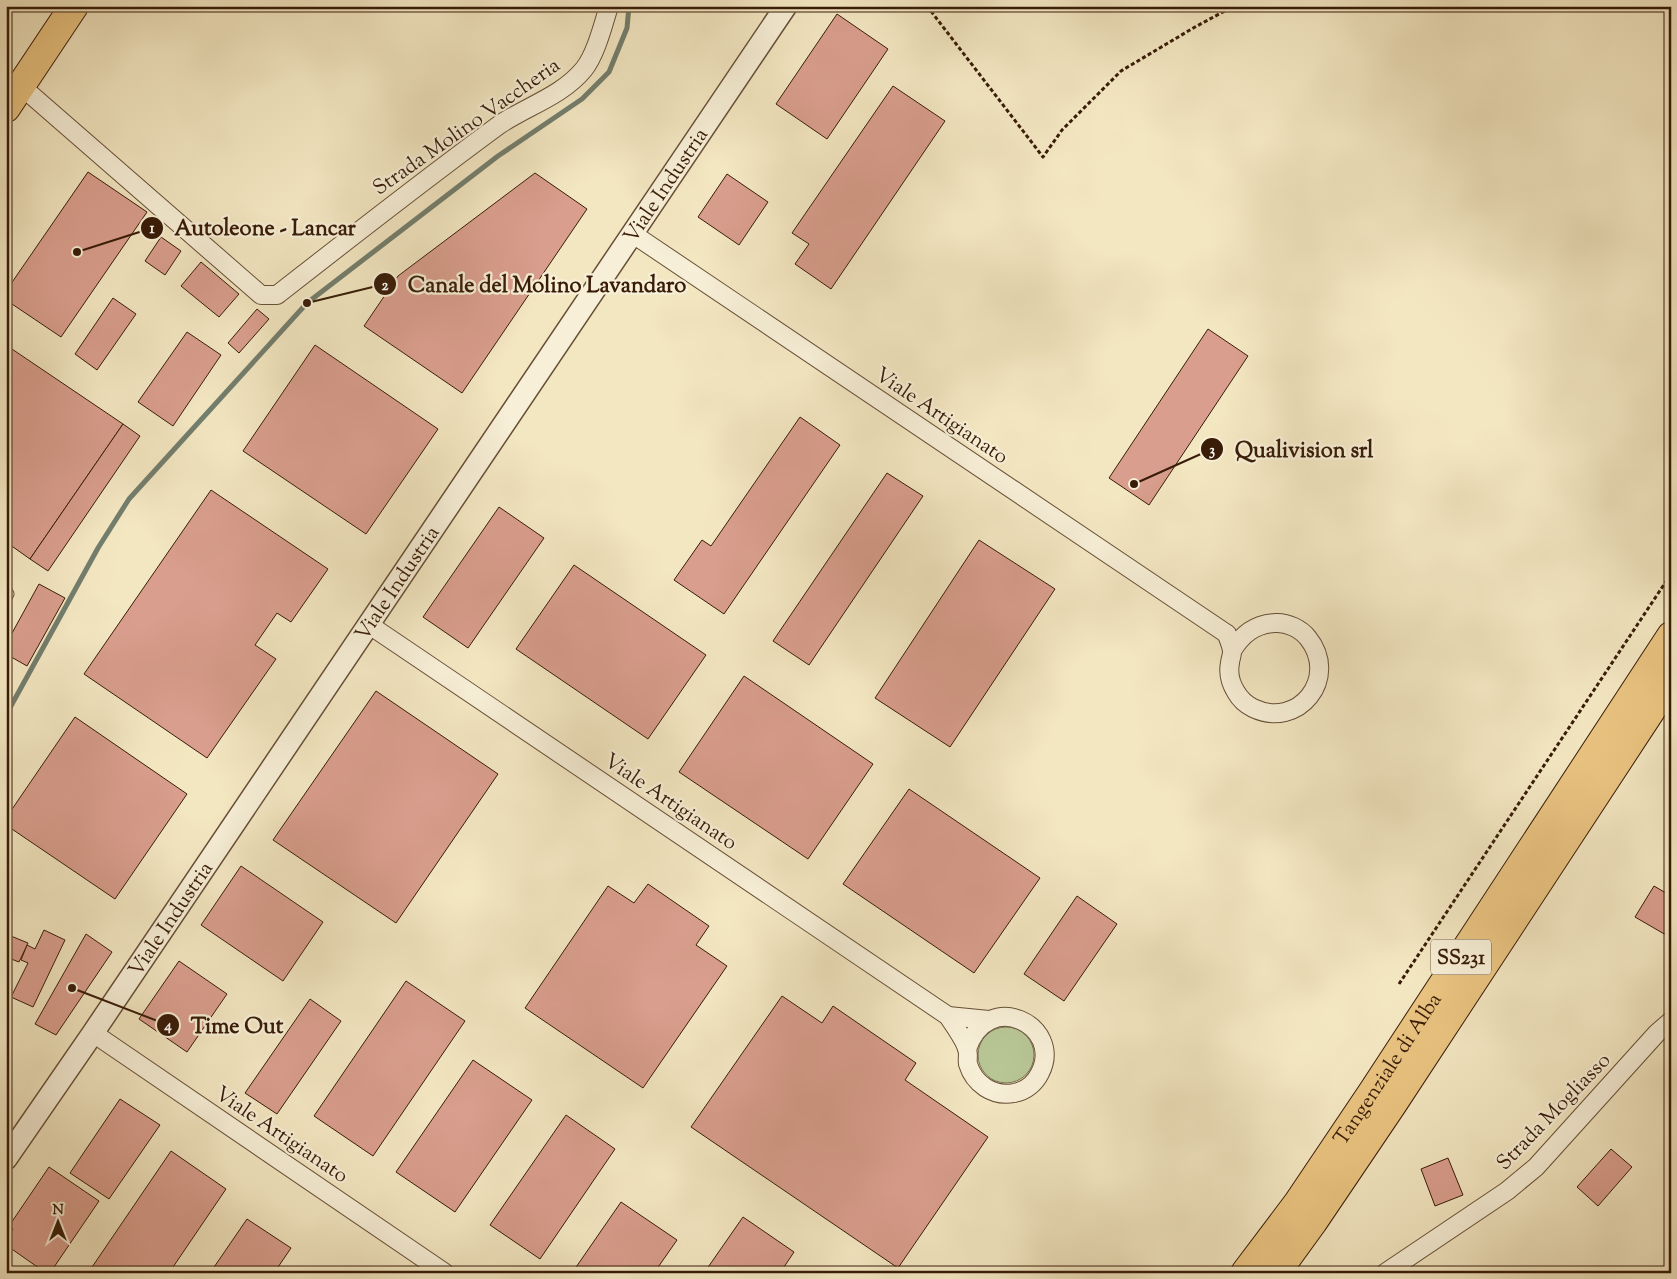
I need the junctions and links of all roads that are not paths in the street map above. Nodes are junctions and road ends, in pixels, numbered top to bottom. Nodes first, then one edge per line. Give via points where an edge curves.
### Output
1 (74, 6) edge
2 (609, 6) edge
3 (786, 6) edge
4 (21, 86) junction
5 (6, 108) edge
6 (633, 234) junction
7 (6, 588) edge
8 (6, 600) edge
9 (368, 624) junction
10 (1248, 631) junction
11 (1227, 634) junction
12 (1671, 636) edge
13 (1232, 651) junction
14 (1671, 680) edge
15 (948, 1016) junction
16 (989, 1020) junction
17 (1671, 1021) edge
18 (93, 1033) junction
19 (967, 1049) junction
20 (6, 1159) edge
21 (445, 1273) edge
22 (1245, 1273) edge
23 (1276, 1273) edge
24 (1385, 1273) edge

1 - 4 main road
2 - 4 street, Strada Molino Vaccheria via 585,68 566,87 502,123 277,295 261,295
3 - 6 street, Viale Industria
4 - 5 main road
6 - 9 street, Viale Industria
6 - 11 street, Viale Artigianato
7 - 8 lane via 9,594
9 - 15 street, Viale Artigianato
9 - 18 street, Viale Industria
10 - 11 street
10 - 13 street
10 - 13 street via 1277,623 1292,626 1305,634 1320,660 1320,675 1305,702 1292,710 1277,713 1262,712 1248,705 1237,694 1231,681
11 - 13 street
12 - 22 main road, Tangenziale di Alba / SS231 via 1373,1091 1297,1204
14 - 23 main road, Tangenziale di Alba / SS231 via 1392,1105
15 - 16 street
15 - 19 street
16 - 19 street via 971,1037
16 - 19 street via 1015,1018 1036,1031 1043,1042 1045,1055 1037,1079 1016,1093 990,1091 972,1074 967,1062
17 - 24 street, Strada Mogliasso via 1536,1167 1507,1191
18 - 20 street, Viale Industria
18 - 21 street, Viale Artigianato

